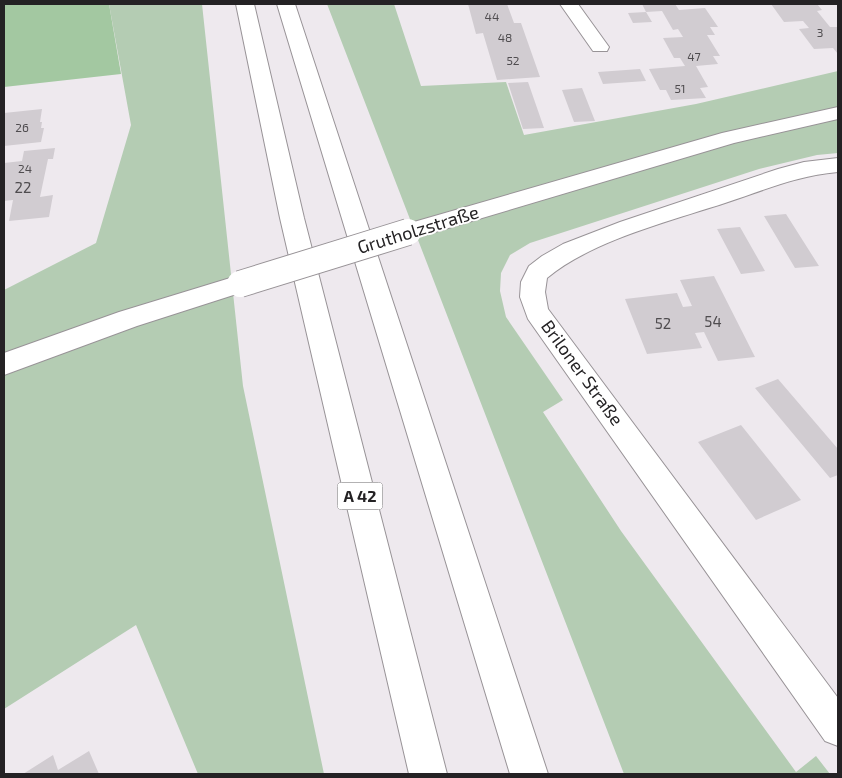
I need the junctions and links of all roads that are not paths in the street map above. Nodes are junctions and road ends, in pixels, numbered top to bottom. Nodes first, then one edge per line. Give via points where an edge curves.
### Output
1 (245, 4) edge
2 (286, 4) edge
3 (569, 4) edge
4 (600, 47) dead end
5 (838, 114) edge
6 (838, 165) edge
7 (4, 364) edge
8 (838, 728) edge
9 (428, 774) edge
10 (529, 774) edge

1 - 9 main road, A 42 via 292,218
2 - 10 main road
3 - 4 main road
5 - 7 main road, Grutholzstraße, bridge via 729,138 408,232 128,319
6 - 8 main road, Briloner Straße via 794,172 581,247 539,272 533,282 531,298 537,312

